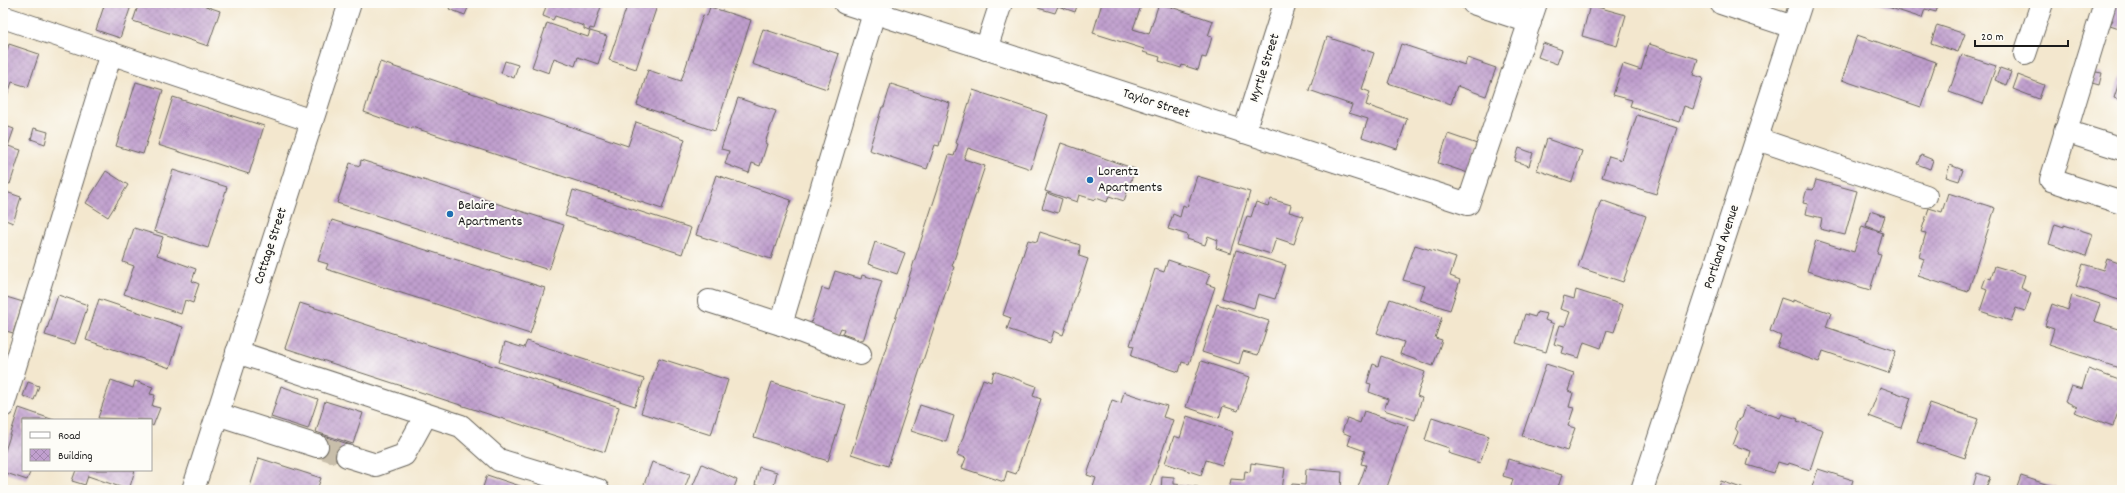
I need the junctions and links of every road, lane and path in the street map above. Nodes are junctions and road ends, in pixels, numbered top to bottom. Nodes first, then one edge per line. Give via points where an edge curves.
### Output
1 (350, 3) edge
2 (845, 3) edge
3 (1285, 3) edge
4 (1473, 3) edge
5 (1721, 3) edge
6 (1801, 3) edge
7 (2042, 3) edge
8 (2105, 3) edge
9 (999, 4) edge
10 (874, 12) junction
11 (1533, 13) edge
12 (3, 17) edge
13 (1794, 27) junction
14 (986, 49) junction
15 (112, 53) junction
16 (2025, 54) dead end
17 (312, 121) junction
18 (2065, 131) junction
19 (1244, 132) junction
20 (1757, 139) junction
21 (2122, 149) edge
22 (1926, 196) dead end
23 (2122, 202) edge
24 (709, 301) dead end
25 (781, 324) junction
26 (237, 352) junction
27 (860, 354) dead end
28 (3, 406) edge
29 (217, 414) junction
30 (426, 415) junction
31 (317, 446) tunnel mouth
32 (347, 456) tunnel mouth
33 (193, 490) edge
34 (598, 490) edge
35 (1642, 490) edge

1 - 17 street, Cottage Street
2 - 10 street, Taylor Street
3 - 19 street, Myrtle Street
4 - 11 street
5 - 13 street
6 - 13 street, Portland Avenue
7 - 16 street
8 - 18 street
9 - 14 street
10 - 14 street, Taylor Street
10 - 25 street
11 - 19 street, Taylor Street via 1468,204
12 - 15 street
13 - 20 street, Portland Avenue
14 - 19 street, Taylor Street
15 - 17 street
15 - 28 street
17 - 26 street, Cottage Street
18 - 21 street
18 - 23 street via 2051,180
20 - 22 street
20 - 35 street, Portland Avenue
24 - 25 street
25 - 27 street
26 - 29 street, Cottage Street
26 - 30 street
29 - 31 street
29 - 33 street, Cottage Street
30 - 32 street via 404,455 376,465
30 - 34 street via 461,426 499,460

